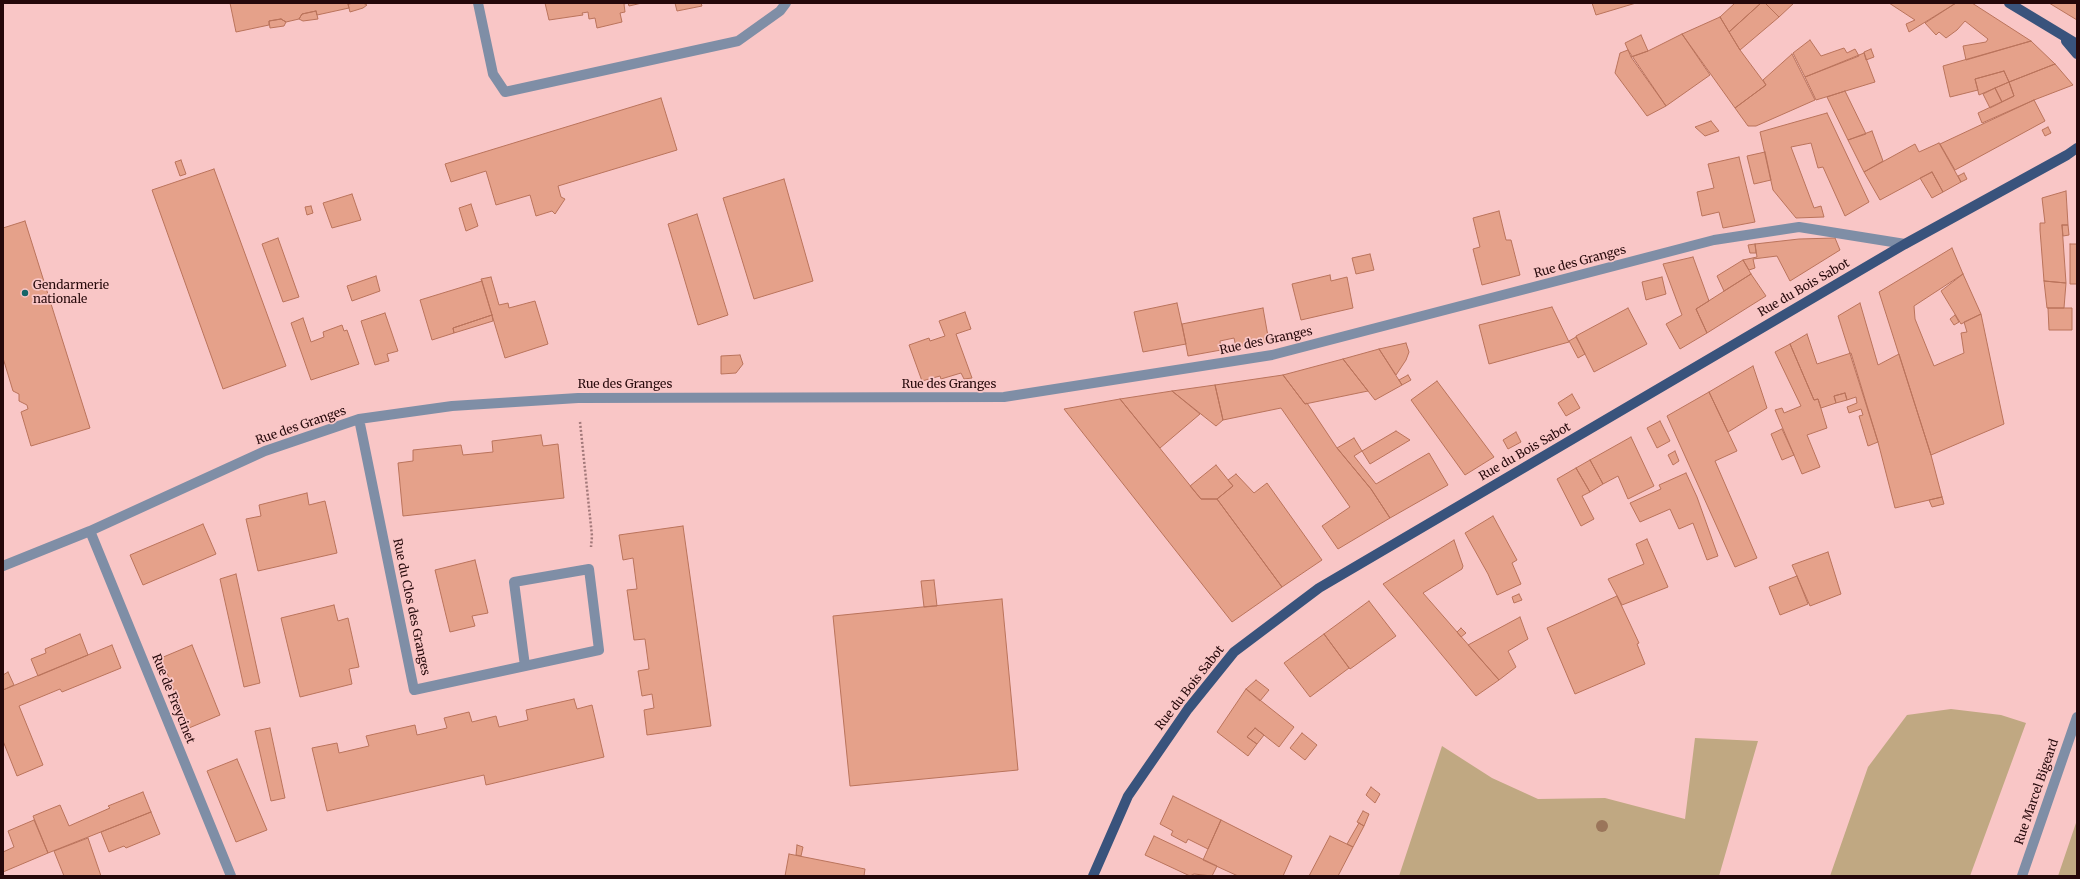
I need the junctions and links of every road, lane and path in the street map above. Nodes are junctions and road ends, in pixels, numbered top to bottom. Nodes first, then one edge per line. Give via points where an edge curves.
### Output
1 (478, 3) edge
2 (786, 3) edge
3 (2009, 3) edge
4 (2062, 37) junction
5 (2077, 44) edge
6 (2077, 54) edge
7 (2077, 148) edge
8 (2072, 155) edge
9 (1905, 244) junction
10 (578, 398) junction
11 (359, 419) junction
12 (90, 531) junction
13 (3, 566) edge
14 (589, 569) junction
15 (525, 666) junction
16 (2077, 717) edge
17 (231, 876) edge
18 (1093, 876) edge
19 (2022, 876) edge

1 - 2 street via 493,74 505,92 738,41 780,11
3 - 4 main road
4 - 5 main road
4 - 6 main road
7 - 8 main road, Rue du Bois Sabot
8 - 9 main road, Rue du Bois Sabot
9 - 10 street, Rue des Granges via 1799,227 1714,240 1272,355 1004,397
9 - 18 main road, Rue du Bois Sabot via 1319,588 1234,652 1188,708 1128,796
10 - 11 street, Rue des Granges via 452,406
10 - 14 path via 592,536
11 - 12 street, Rue des Granges via 265,451
11 - 15 street, Rue du Clos des Granges via 414,690
12 - 13 street, Rue des Granges
12 - 17 street, Rue de Freycinet
14 - 15 street, Rue du Clos des Granges via 599,650
14 - 15 street via 514,582
16 - 19 street, Rue Marcel Bigeard

